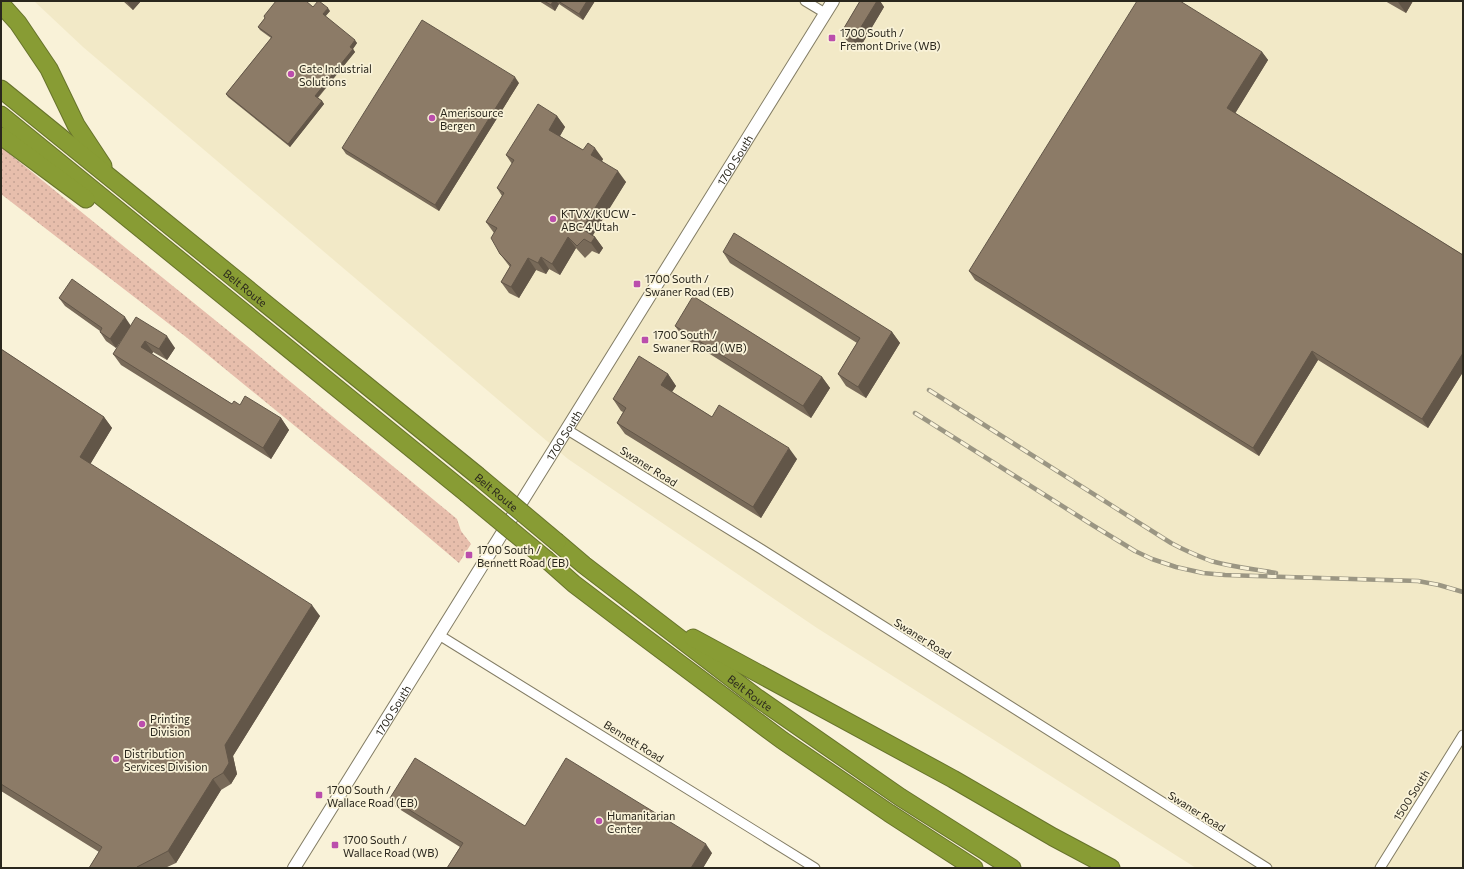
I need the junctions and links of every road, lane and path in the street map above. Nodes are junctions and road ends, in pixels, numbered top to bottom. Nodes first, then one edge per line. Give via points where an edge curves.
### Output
1 (805, 1) edge
2 (833, 1) edge
3 (1, 4) edge
4 (825, 13) junction
5 (1, 89) edge
6 (1, 115) edge
7 (1, 136) edge
8 (111, 180) junction
9 (175, 257) junction
10 (566, 429) junction
11 (644, 611) junction
12 (439, 635) junction
13 (1463, 735) edge
14 (294, 868) edge
15 (815, 868) edge
16 (974, 868) edge
17 (1012, 868) edge
18 (1111, 868) edge
19 (1267, 868) edge
20 (1380, 868) edge

1 - 4 street
2 - 4 street, 1700 South
3 - 8 highway via 18,23 49,69 76,125
4 - 10 street, 1700 South
5 - 8 highway, Belt Route
6 - 9 highway, Belt Route
7 - 9 highway via 125,228
8 - 11 highway, Belt Route, bridge
9 - 16 highway, Belt Route, bridge via 574,584 770,731 889,814
10 - 12 street, 1700 South
10 - 19 street, Swaner Road
11 - 17 highway, Belt Route via 756,697 887,788
11 - 18 highway
12 - 14 street, 1700 South
12 - 15 street, Bennett Road
13 - 20 street, 1500 South

